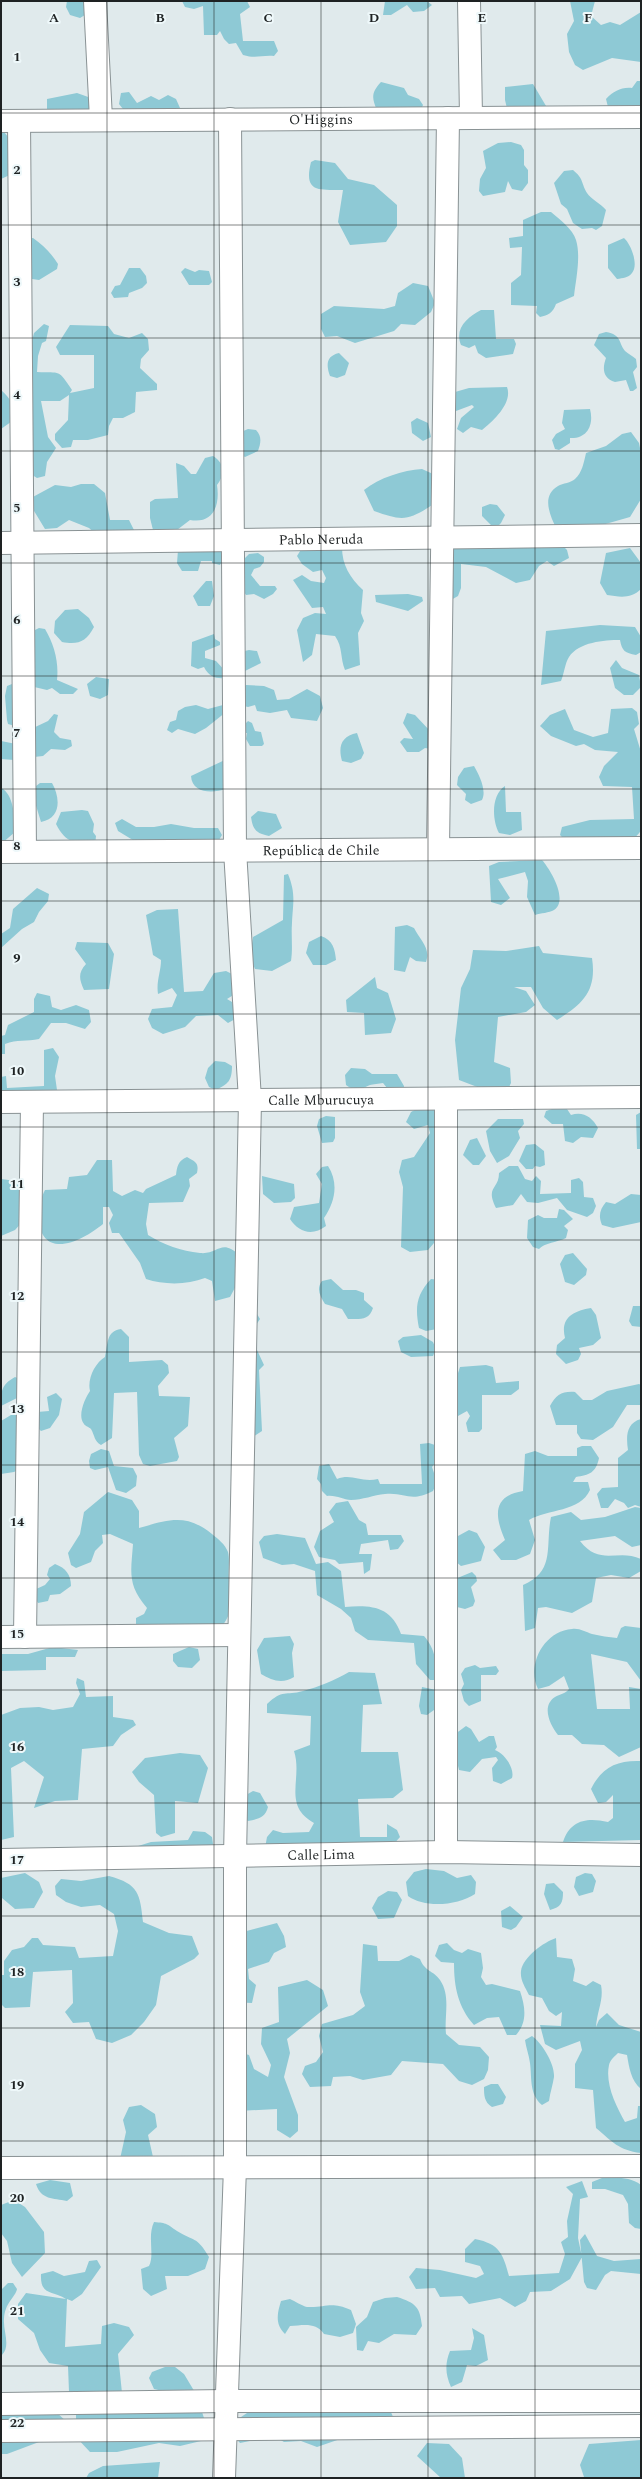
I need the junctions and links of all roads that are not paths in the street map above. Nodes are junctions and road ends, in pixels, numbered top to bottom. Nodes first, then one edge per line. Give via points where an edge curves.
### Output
1 (94, 1) edge
2 (469, 1) edge
3 (641, 116) edge
4 (471, 117) junction
5 (448, 118) junction
6 (230, 119) junction
7 (101, 120) junction
8 (10, 121) edge
9 (641, 535) edge
10 (441, 537) junction
11 (233, 540) junction
12 (11, 543) edge
13 (641, 848) edge
14 (438, 849) junction
15 (235, 850) junction
16 (25, 851) junction
17 (1, 852) edge
18 (641, 1097) edge
19 (446, 1099) junction
20 (250, 1100) junction
21 (1, 1102) edge
22 (32, 1102) junction
23 (239, 1635) junction
24 (1, 1637) edge
25 (25, 1637) junction
26 (446, 1852) junction
27 (641, 1855) edge
28 (235, 1857) junction
29 (1, 1860) edge
30 (641, 2166) edge
31 (234, 2167) junction
32 (1, 2168) edge
33 (226, 2401) junction
34 (641, 2401) edge
35 (1, 2404) edge
36 (641, 2426) edge
37 (225, 2430) junction
38 (1, 2431) edge
39 (224, 2478) edge

1 - 7 street
2 - 4 street
3 - 4 street, O'Higgins
4 - 5 street, O'Higgins
5 - 6 street, O'Higgins
5 - 10 street
6 - 7 street, O'Higgins
6 - 11 street
7 - 8 street, O'Higgins
8 - 12 street
9 - 10 street, Pablo Neruda
10 - 11 street, Pablo Neruda
10 - 14 street
11 - 12 street, Pablo Neruda
11 - 15 street
12 - 16 street
13 - 14 street, República de Chile
14 - 15 street, República de Chile
15 - 16 street, República de Chile
15 - 20 street
16 - 17 street, República de Chile
18 - 19 street, Calle Mburucuya
19 - 20 street, Calle Mburucuya
19 - 26 street
20 - 22 street, Calle Mburucuya
20 - 23 street
21 - 22 street, Calle Mburucuya
22 - 25 street
23 - 25 street
23 - 28 street
24 - 25 street
26 - 27 street, Calle Lima
26 - 28 street, Calle Lima
28 - 29 street, Calle Lima
28 - 31 street
30 - 31 street
31 - 32 street
31 - 33 street
33 - 34 street
33 - 35 street
33 - 37 street
36 - 37 street
37 - 38 street
37 - 39 street

